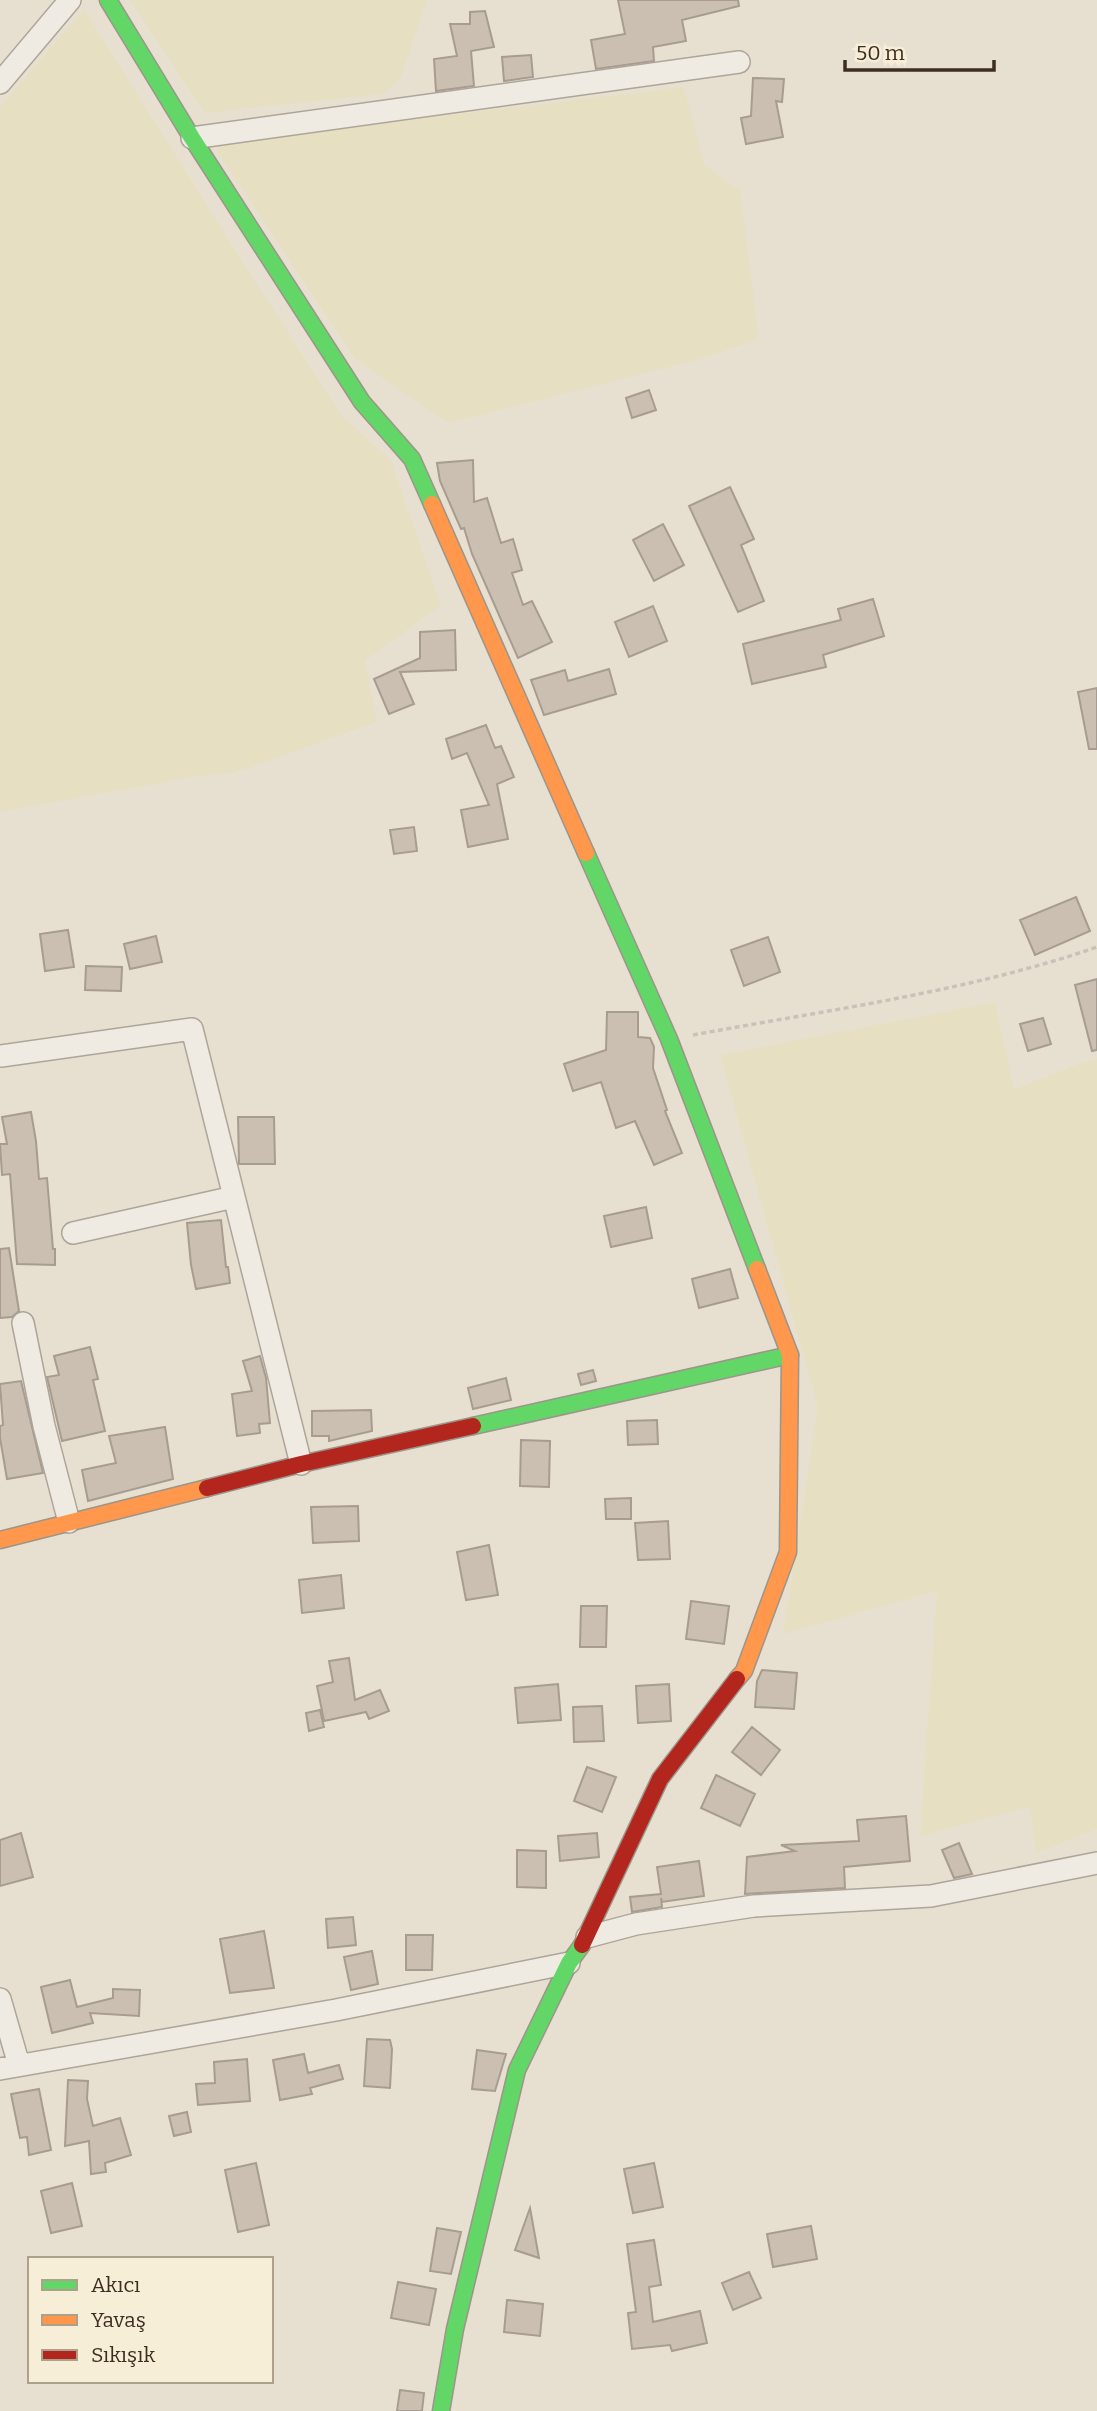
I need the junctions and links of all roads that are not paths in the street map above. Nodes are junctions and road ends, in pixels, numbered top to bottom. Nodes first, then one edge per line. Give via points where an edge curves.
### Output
1 (70, 0) edge
2 (108, 0) edge
3 (739, 62) dead end
4 (0, 83) edge
5 (192, 138) junction
6 (1, 1056) edge
7 (234, 1197) junction
8 (73, 1233) dead end
9 (23, 1323) dead end
10 (790, 1355) junction
11 (301, 1464) junction
12 (69, 1522) junction
13 (0, 1540) edge
14 (1097, 1863) edge
15 (587, 1937) junction
16 (569, 1964) junction
17 (0, 1999) edge
18 (10, 2067) edge
19 (441, 2411) edge

1 - 4 street
2 - 5 street
3 - 5 street
5 - 10 street via 362,402 412,459 669,1039
6 - 7 street via 192,1029
7 - 8 street
7 - 11 street
9 - 12 street
10 - 11 street
10 - 15 street via 788,1552 744,1671 660,1779
11 - 12 street
12 - 13 street
14 - 15 street via 931,1896 754,1906 636,1924
15 - 16 street
16 - 18 street
16 - 19 street via 517,2070 455,2329
17 - 18 street

